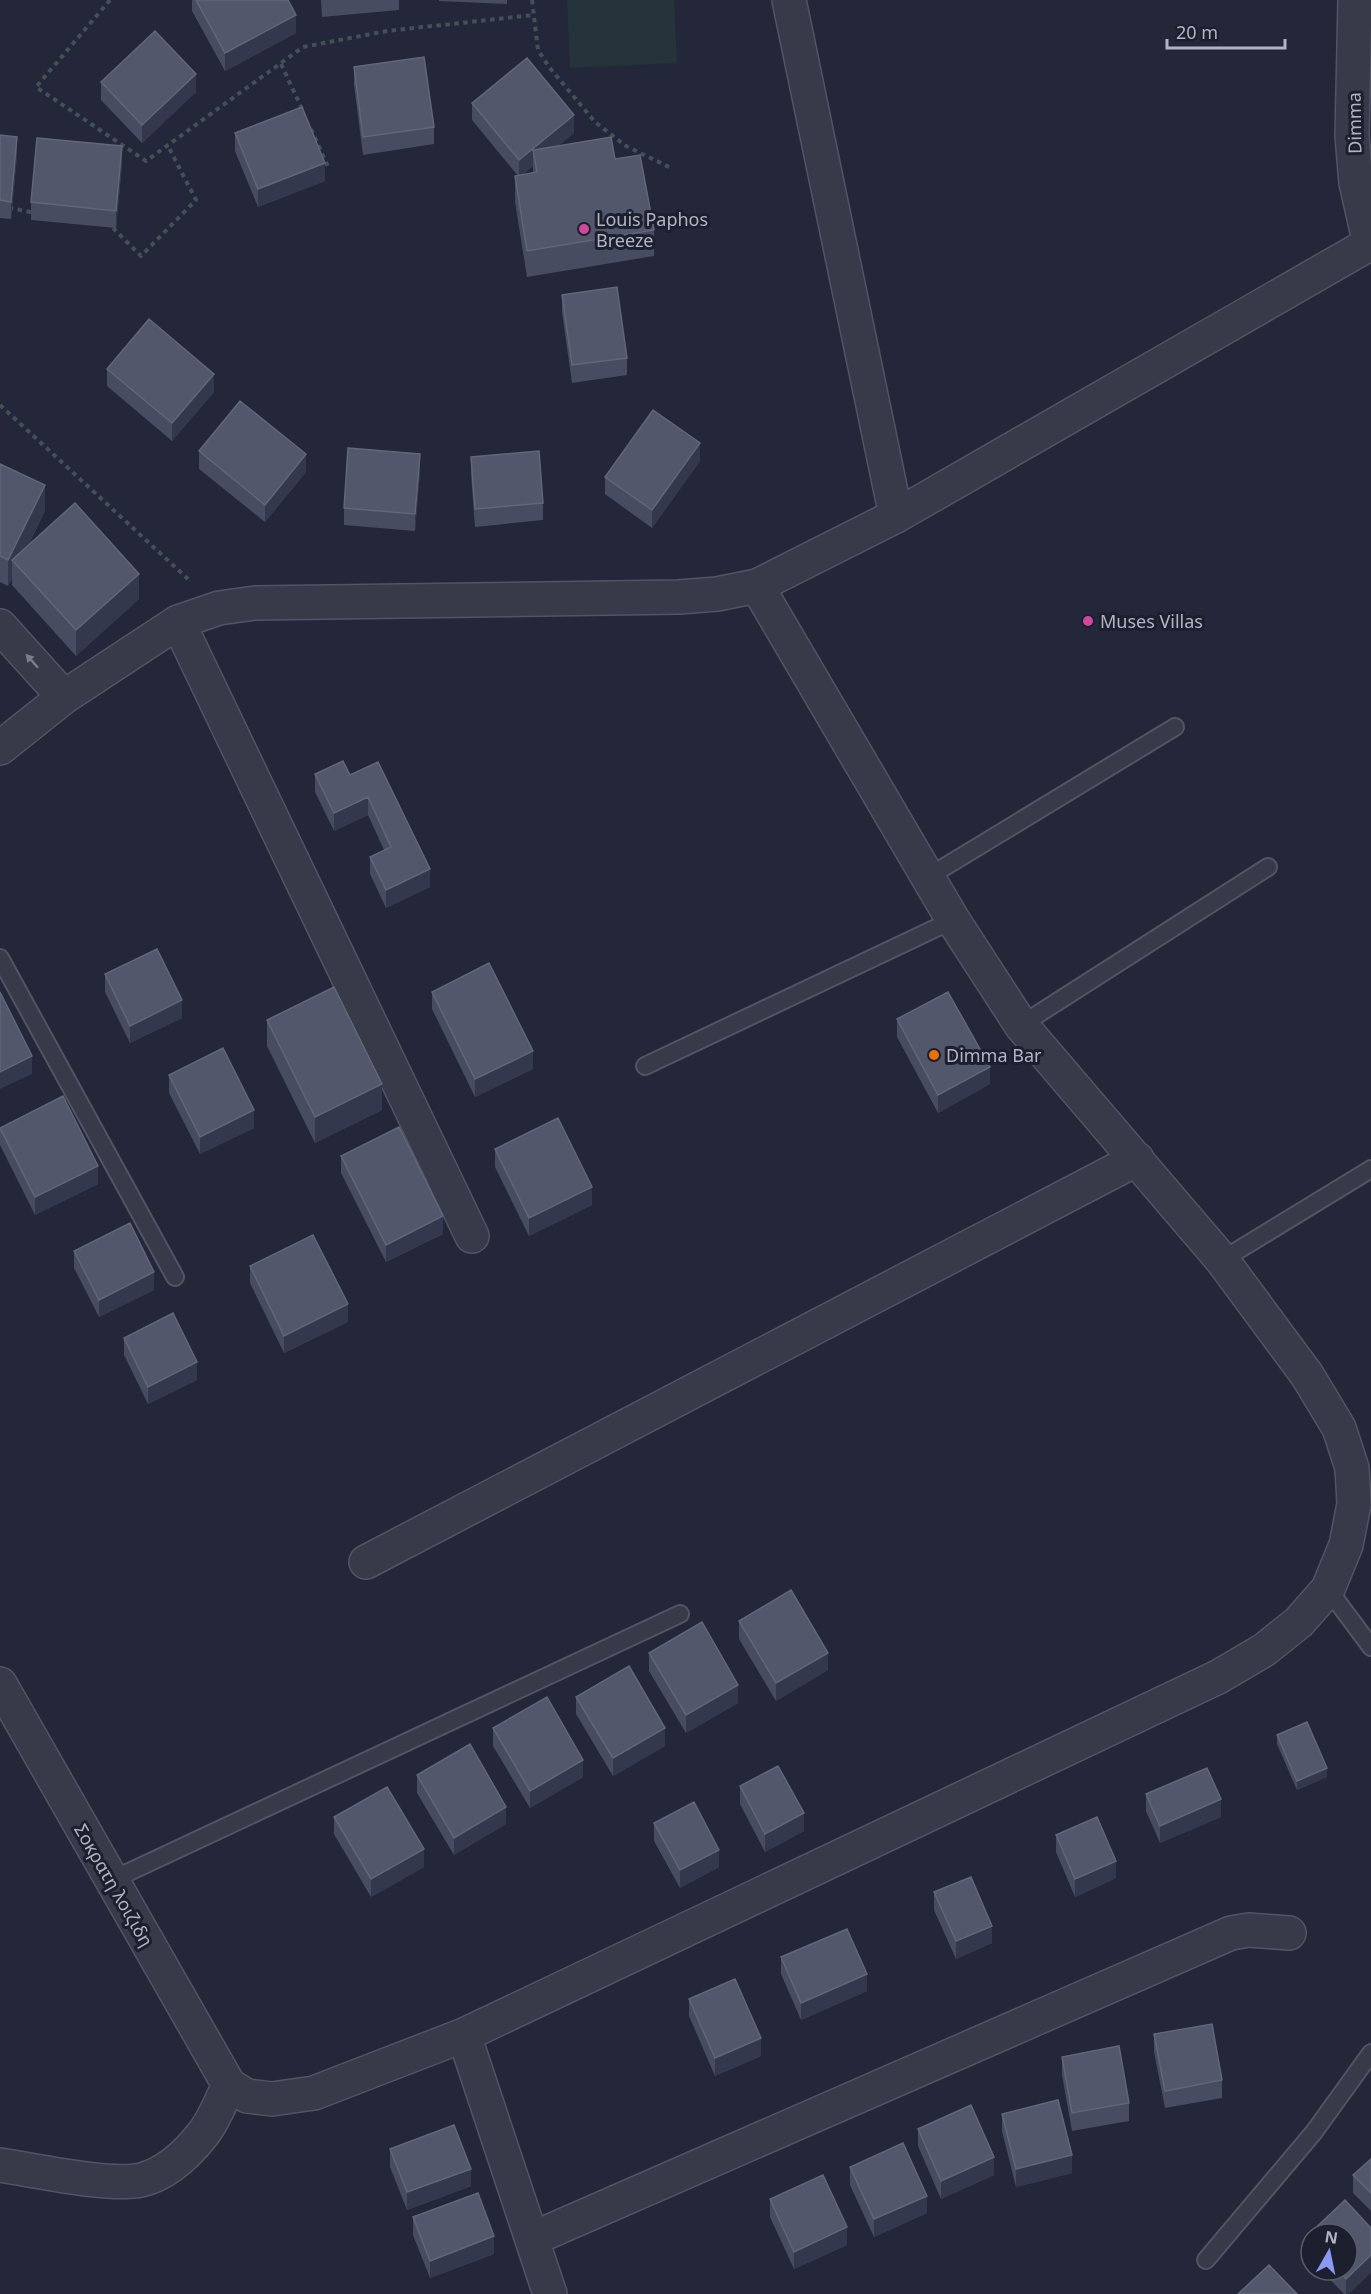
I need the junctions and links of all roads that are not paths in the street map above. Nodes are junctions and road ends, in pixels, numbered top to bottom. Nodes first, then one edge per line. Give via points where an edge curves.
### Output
1 (789, 0) edge
2 (1355, 0) edge
3 (1370, 244) edge
4 (896, 516) junction
5 (757, 586) junction
6 (178, 622) junction
7 (0, 626) edge
8 (64, 697) junction
9 (1175, 727) dead end
10 (0, 748) edge
11 (1268, 867) dead end
12 (928, 877) junction
13 (953, 920) junction
14 (0, 958) edge
15 (1021, 1025) junction
16 (645, 1066) dead end
17 (1137, 1159) junction
18 (1371, 1169) edge
19 (472, 1236) dead end
20 (1222, 1260) junction
21 (175, 1277) dead end
22 (1363, 1499) edge
23 (366, 1562) dead end
24 (1328, 1589) junction
25 (680, 1614) dead end
26 (1371, 1647) edge
27 (0, 1684) edge
28 (112, 1880) junction
29 (1288, 1933) dead end
30 (464, 2035) junction
31 (1371, 2053) edge
32 (229, 2085) junction
33 (0, 2165) edge
34 (532, 2239) junction
35 (1206, 2260) dead end
36 (550, 2294) edge

1 - 4 street
2 - 3 street, Dimma via 1352,136 1356,183
3 - 4 street
4 - 5 street
5 - 6 street via 679,597 255,603 219,608
5 - 12 street
6 - 8 street
6 - 19 street
8 -> 7 street
8 - 10 street
9 - 12 lane
11 - 15 lane
12 - 13 street
13 - 15 street
13 - 16 lane
14 - 21 lane
15 - 17 street
17 - 20 street
17 - 23 street
18 - 20 lane
20 - 22 street via 1339,1428
22 - 24 street
24 - 26 lane
24 - 30 street via 1299,1622 1218,1677
25 - 28 lane
27 - 28 street, Σοκρατη λοιζιδη
28 - 32 street, Σοκρατη λοιζιδη
29 - 34 street via 1231,1933
30 - 32 street via 314,2093 272,2099 247,2096
30 - 34 street
31 - 35 lane via 1314,2132
32 - 33 street via 205,2132 190,2150 168,2168 141,2180 98,2180
34 - 36 street

